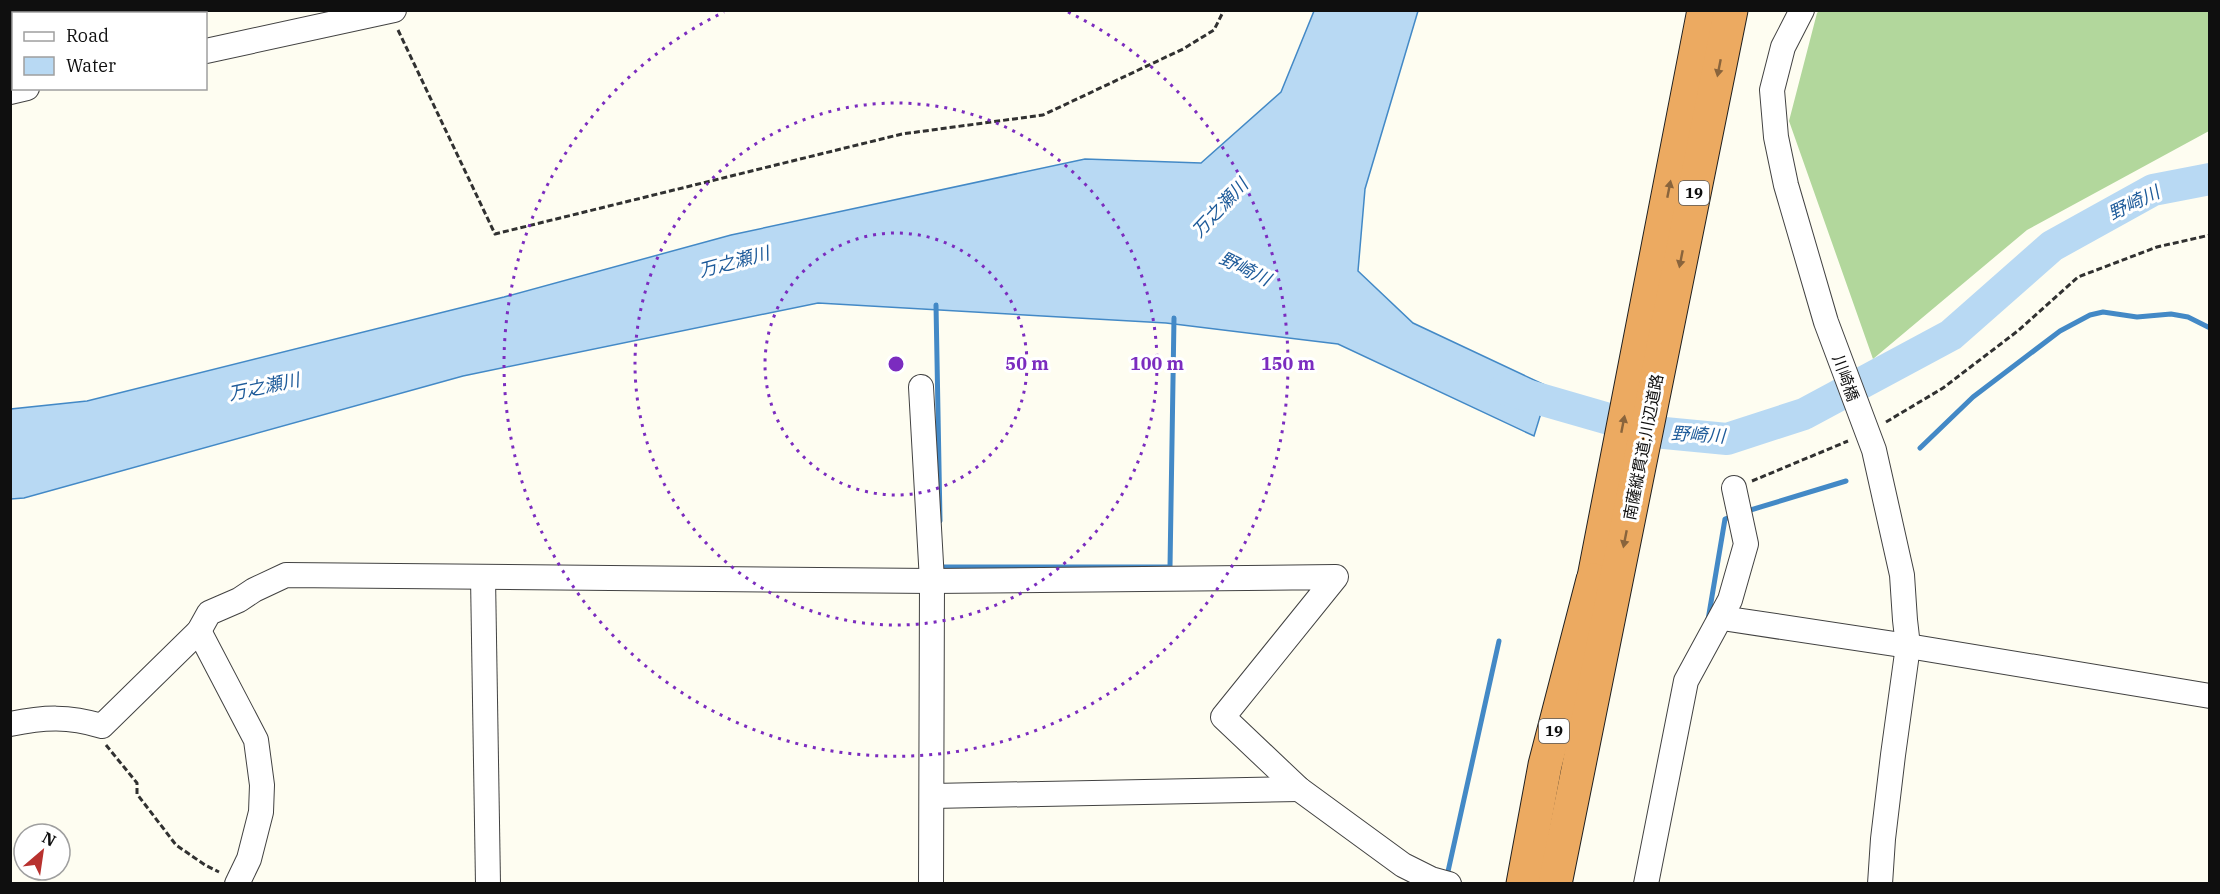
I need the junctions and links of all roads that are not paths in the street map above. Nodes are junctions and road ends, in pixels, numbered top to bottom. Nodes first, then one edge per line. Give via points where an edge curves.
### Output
1 (1704, 10) edge
2 (1731, 10) edge
3 (1802, 10) edge
4 (391, 11) edge
5 (207, 51) edge
6 (1645, 373) junction
7 (921, 387) dead end
8 (1734, 488) road end
9 (483, 577) junction
10 (932, 581) junction
11 (1603, 588) junction
12 (1722, 618) junction
13 (199, 632) junction
14 (1908, 646) junction
15 (2210, 696) edge
16 (10, 724) edge
17 (1299, 789) junction
18 (938, 796) junction
19 (244, 880) edge
20 (1436, 882) edge
21 (488, 884) edge
22 (930, 884) edge
23 (1523, 884) edge
24 (1535, 884) edge
25 (1555, 884) edge
26 (1571, 884) edge
27 (1646, 884) edge
28 (1880, 884) edge

6 -> 1 highway, 南薩縦貫道;川辺道路 / 19
2 -> 6 highway, 南薩縦貫道;川辺道路 / 19
3 - 14 street, 川崎橋 via 1784,47 1772,90 1776,137 1826,322 1874,450 1902,575
4 - 5 street
6 - 11 highway, 南薩縦貫道;川辺道路 / 19
7 - 10 street
8 - 12 street via 1746,544
9 - 10 street
9 - 13 street via 286,575 209,613
9 - 21 street
10 - 17 street via 1336,577 1223,717
10 - 18 street
11 - 23 highway, 19 via 1545,765
11 - 24 highway, 南薩縦貫道;川辺道路 / 19
11 - 25 highway, 南薩縦貫道;川辺道路 / 19
11 - 26 highway, 19
12 - 14 street
12 - 27 street via 1686,681
13 - 16 street via 102,726 77,719 48,718
13 - 19 street via 256,740 261,812
14 - 15 street
14 - 28 street, 川崎橋
17 - 18 street
17 - 20 street via 1403,865
18 - 22 street

